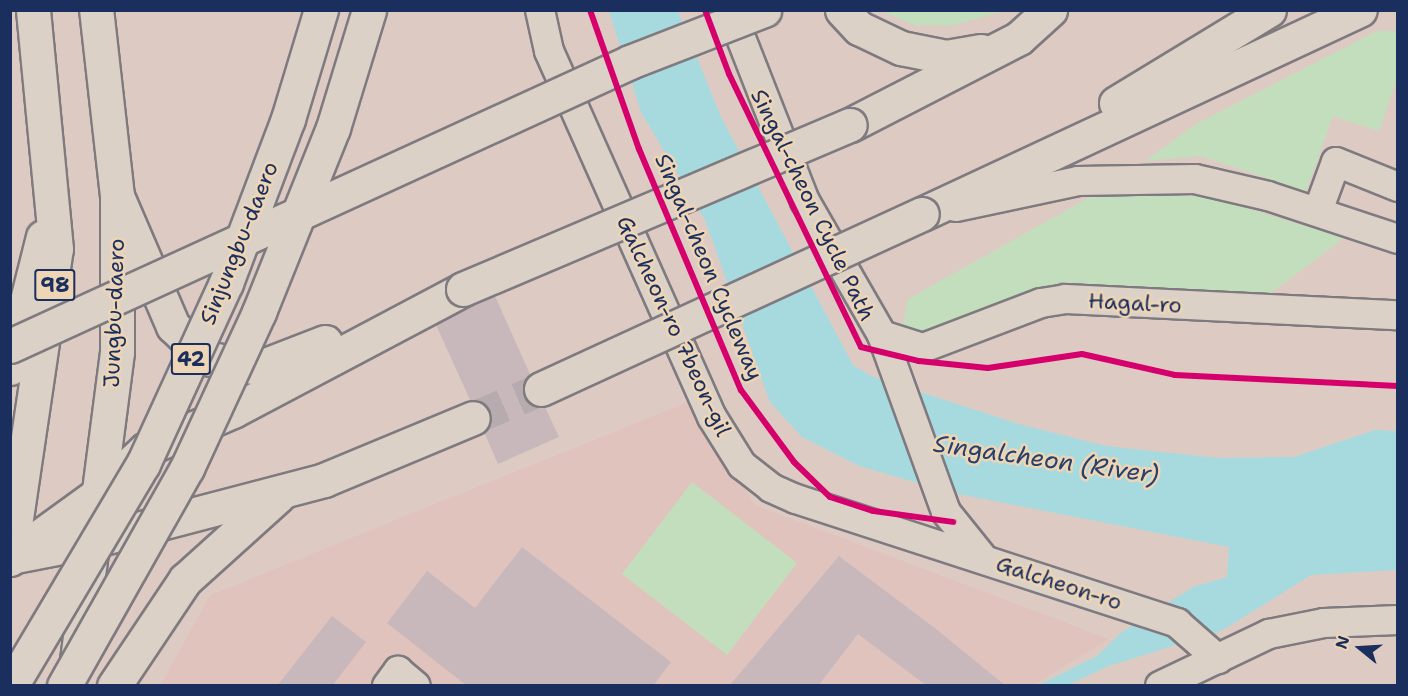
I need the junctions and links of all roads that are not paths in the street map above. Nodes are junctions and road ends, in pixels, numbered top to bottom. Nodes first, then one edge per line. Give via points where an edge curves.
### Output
1 (33, 10) edge
2 (96, 10) edge
3 (321, 10) edge
4 (369, 10) edge
5 (540, 10) edge
6 (730, 10) edge
7 (765, 10) edge
8 (842, 10) edge
9 (1050, 10) edge
10 (1269, 10) edge
11 (1360, 10) edge
12 (1019, 38) junction
13 (1398, 187) edge
14 (117, 196) junction
15 (52, 201) junction
16 (1318, 211) junction
17 (921, 214) junction
18 (1398, 239) edge
19 (464, 289) junction
20 (1398, 315) edge
21 (882, 335) junction
22 (10, 346) edge
23 (10, 368) edge
24 (541, 389) tunnel mouth
25 (473, 418) tunnel mouth
26 (283, 492) junction
27 (98, 494) junction
28 (92, 541) junction
29 (11, 558) edge
30 (983, 558) junction
31 (1398, 620) edge
32 (1218, 659) junction
33 (11, 686) edge
34 (64, 686) edge
35 (72, 686) edge
36 (114, 686) edge
37 (387, 686) edge
38 (416, 686) edge
39 (1160, 686) edge

1 - 15 main road, 98
2 - 14 main road, Jungbu-daero
3 - 33 main road, Sinjungbu-daero / 42, bridge via 288,119 221,294 143,464
4 - 34 main road, Sinjungbu-daero / 42, bridge via 333,128 259,312 187,468
5 - 30 street, Galcheon-ro 7beon-gil via 549,51 712,417 742,465 771,489 796,499
6 - 21 street via 805,201
7 - 22 main road, bridge via 630,62
8 - 12 main road via 880,40 924,54 966,56
9 - 12 main road
10 - 17 main road
11 - 17 main road
12 - 19 main road, bridge via 850,125
13 - 16 street via 1335,162
14 - 19 main road via 173,326 206,358 230,366 258,368
14 - 27 main road, Jungbu-daero via 117,352
15 - 23 main road
15 - 29 main road, 98 via 55,284
16 - 17 street via 1195,179 1154,177 1078,181
16 - 18 street
17 - 24 main road, bridge
19 - 27 main road via 233,411 146,449
20 - 21 street, Hagal-ro via 1065,299 1041,303 923,348
21 - 30 street via 946,512
25 - 26 main road
26 - 28 main road
26 - 36 main road via 185,580
27 - 28 main road, Jungbu-daero
27 - 29 main road
28 - 29 main road
28 - 35 main road, Jungbu-daero
30 - 32 street, Galcheon-ro via 1177,623
31 - 32 street via 1324,623 1269,634
32 - 39 street
37 - 38 street via 398,671

